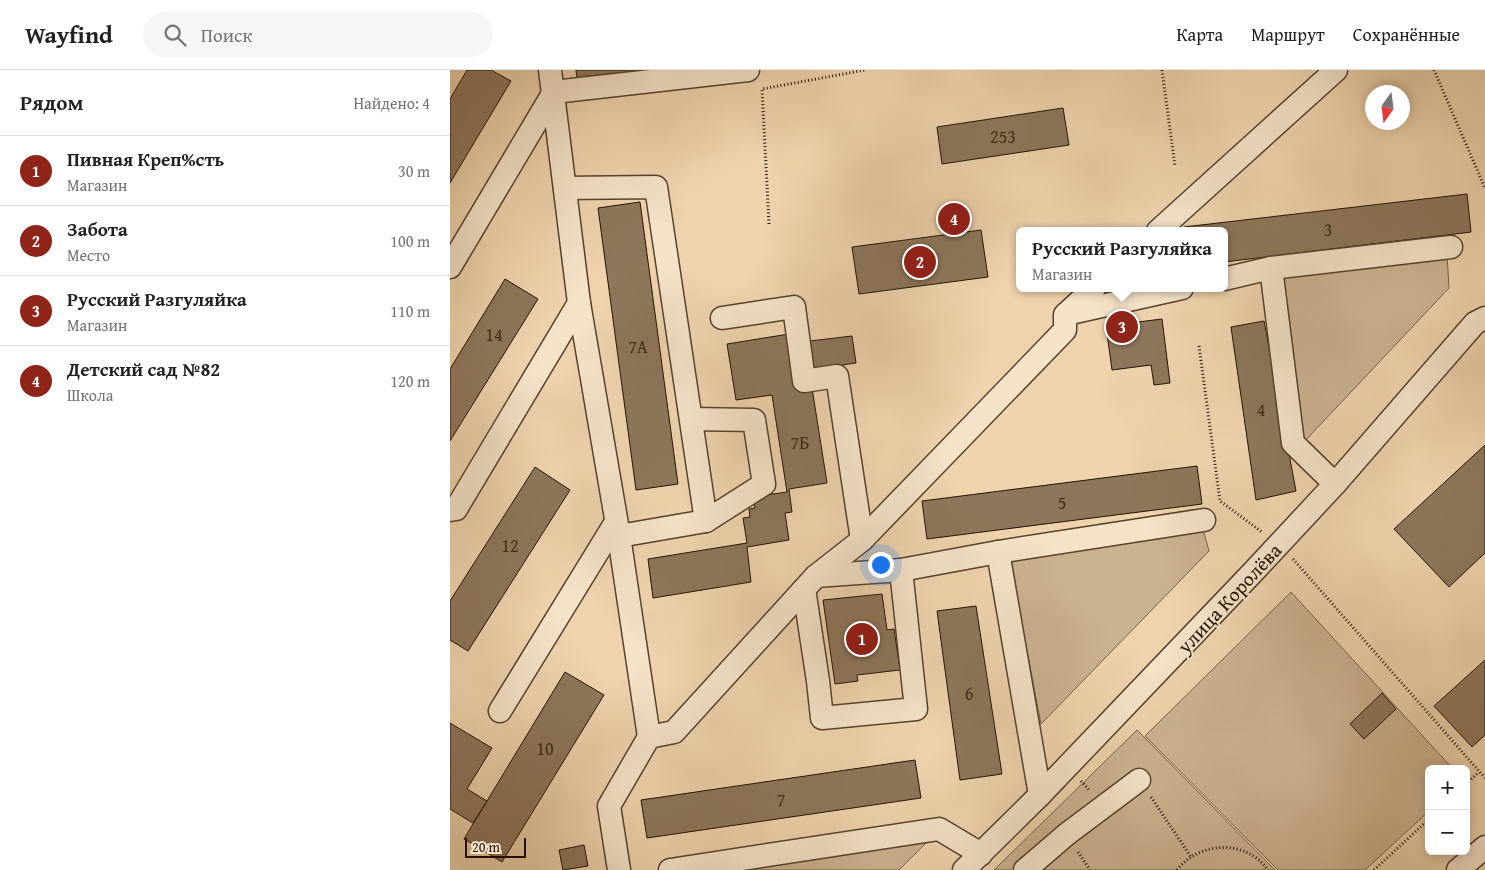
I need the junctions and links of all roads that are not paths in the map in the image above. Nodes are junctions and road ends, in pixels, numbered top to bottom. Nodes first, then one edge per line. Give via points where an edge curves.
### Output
1 (550, 70) edge
2 (748, 70) edge
3 (1336, 70) edge
4 (554, 92) junction
5 (565, 188) junction
6 (1162, 227) edge
7 (1451, 247) dead end
8 (450, 267) edge
9 (1271, 268) junction
10 (1228, 278) edge
11 (1090, 292) edge
12 (1165, 292) edge
13 (580, 304) junction
14 (1065, 315) junction
15 (722, 318) dead end
16 (1485, 318) edge
17 (692, 419) junction
18 (1335, 484) junction
19 (450, 510) edge
20 (1204, 520) dead end
21 (706, 521) junction
22 (617, 529) junction
23 (862, 540) junction
24 (998, 552) junction
25 (901, 570) junction
26 (810, 582) junction
27 (500, 711) dead end
28 (649, 737) junction
29 (1140, 780) road end
30 (1040, 795) junction
31 (1485, 848) edge
32 (981, 854) junction
33 (707, 867) edge
34 (1461, 869) edge
35 (619, 870) edge
36 (670, 870) edge
37 (964, 870) edge
38 (1025, 870) edge

1 - 4 street
2 - 4 street
3 - 6 street
4 - 5 street
4 - 8 street
5 - 13 street
5 - 17 street via 656,186
7 - 9 street
9 - 10 street
9 - 18 street via 1293,443
11 - 14 street
12 - 14 street
13 - 19 street via 456,509
13 - 22 street
14 - 23 street via 1065,330
15 - 23 street via 794,307 804,380 837,376
16 - 18 street, улица Королёва via 1475,323
17 - 21 street
17 - 21 street via 754,420 764,484
18 - 30 street, улица Королёва
20 - 24 street
21 - 22 street
22 - 27 street
22 - 28 street
23 - 26 street
24 - 25 street
24 - 30 street
25 - 26 street
25 - 26 street via 916,709 822,718
26 - 28 street via 674,732
28 - 35 street via 610,806
29 - 38 street
30 - 32 street, улица Королёва
31 - 34 street
32 - 33 street via 939,829
32 - 37 street, улица Королёва
33 - 36 street

